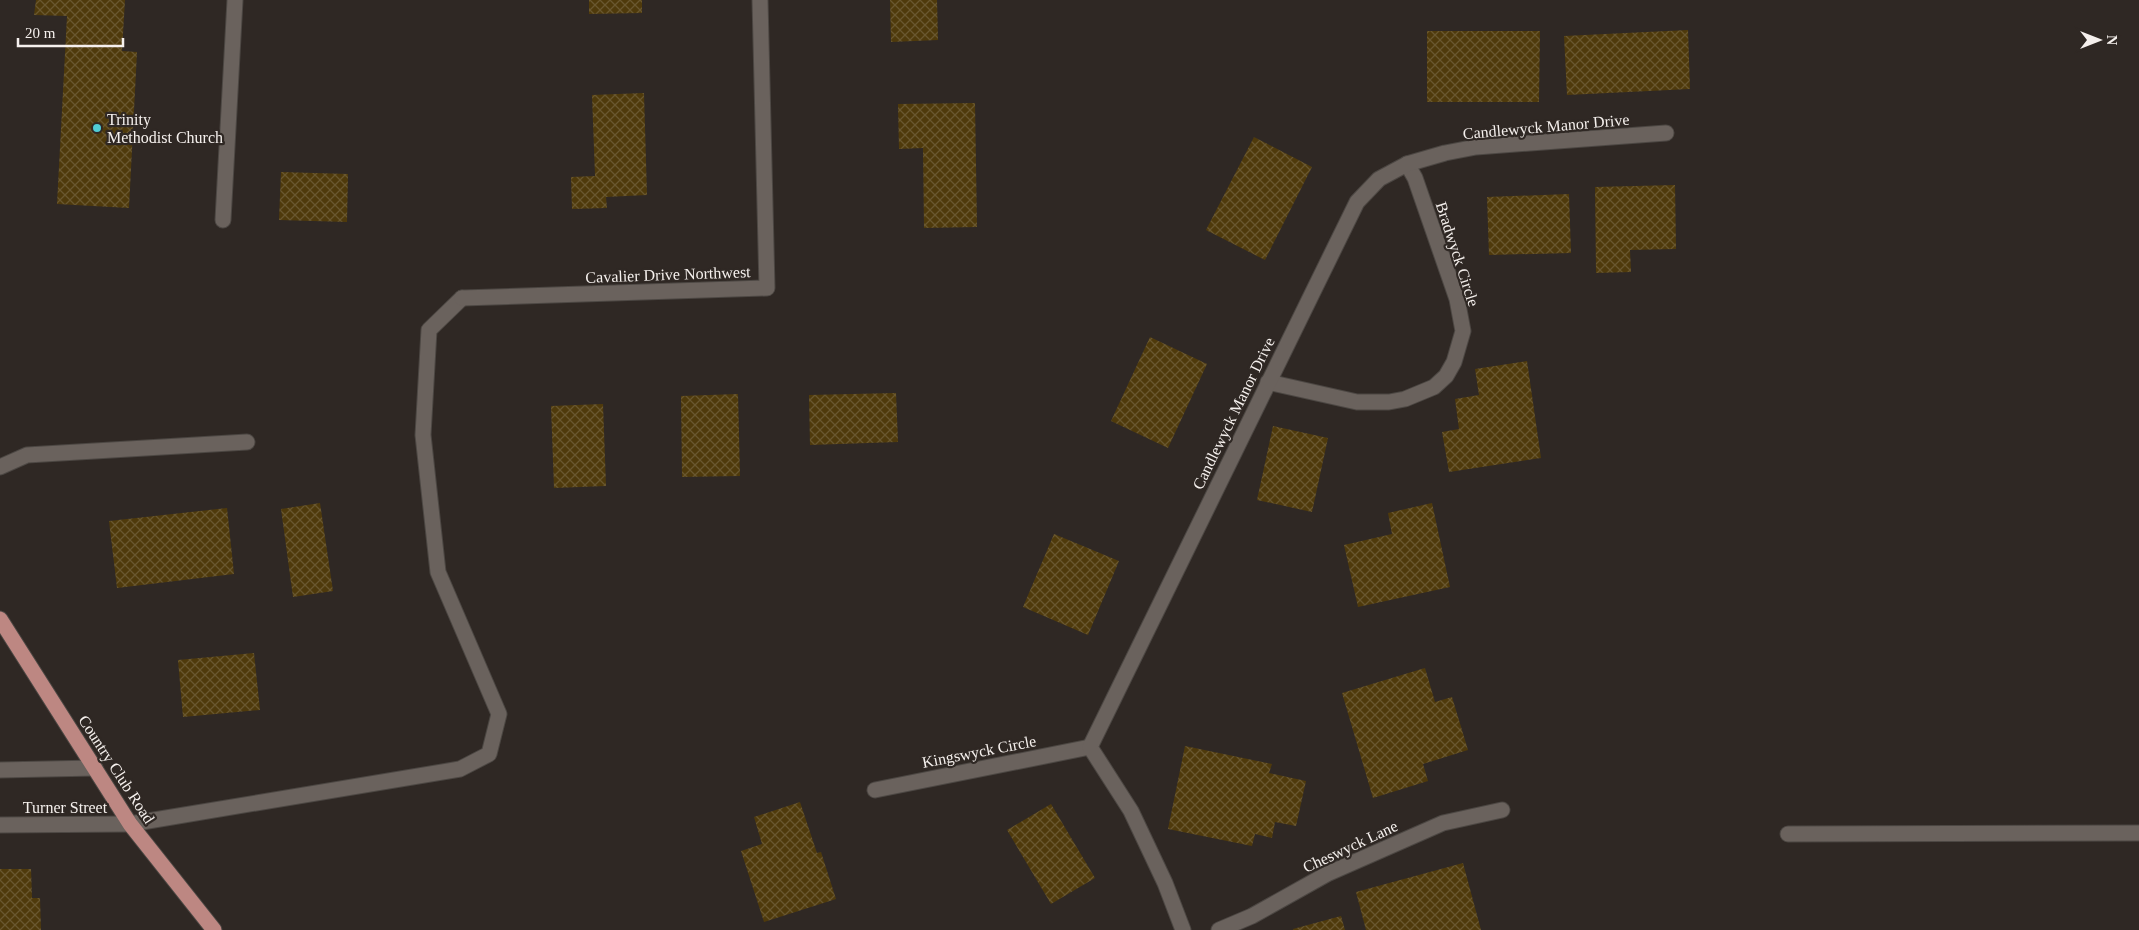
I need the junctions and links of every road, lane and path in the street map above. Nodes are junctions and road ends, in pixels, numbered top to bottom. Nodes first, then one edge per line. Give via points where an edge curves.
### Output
1 (235, 0) edge
2 (760, 0) edge
3 (1666, 134) dead end
4 (1407, 164) junction
5 (223, 220) dead end
6 (462, 298) joint
7 (1268, 382) junction
8 (247, 442) dead end
9 (0, 467) edge
10 (0, 619) edge
11 (1090, 747) junction
12 (95, 768) junction
13 (0, 770) edge
14 (875, 790) dead end
15 (1502, 810) dead end
16 (130, 824) junction
17 (0, 825) edge
18 (2139, 833) edge
19 (1788, 834) dead end
20 (214, 930) edge
21 (1183, 930) edge
22 (1218, 930) edge

1 - 5 street
2 - 6 street, Cavalier Drive Northwest via 766,288
3 - 4 street, Candlewyck Manor Drive via 1476,147
4 - 7 street, Candlewyck Manor Drive via 1379,180 1356,202
4 - 7 street, Bradwyck Circle via 1415,178 1457,299 1463,331 1454,362 1446,376 1434,387 1389,402 1356,402
6 - 16 street, Turner Street via 429,330 423,435 438,572 499,714 489,754 460,769
7 - 11 street, Candlewyck Manor Drive
8 - 9 street via 27,455
10 - 12 main road, Country Club Road
11 - 14 street, Kingswyck Circle
11 - 21 street via 1131,811
12 - 13 street
12 - 16 main road, Country Club Road
15 - 22 street, Cheswyck Lane via 1443,823 1327,874 1252,916
16 - 17 street, Turner Street
16 - 20 main road, Country Club Road
18 - 19 street

